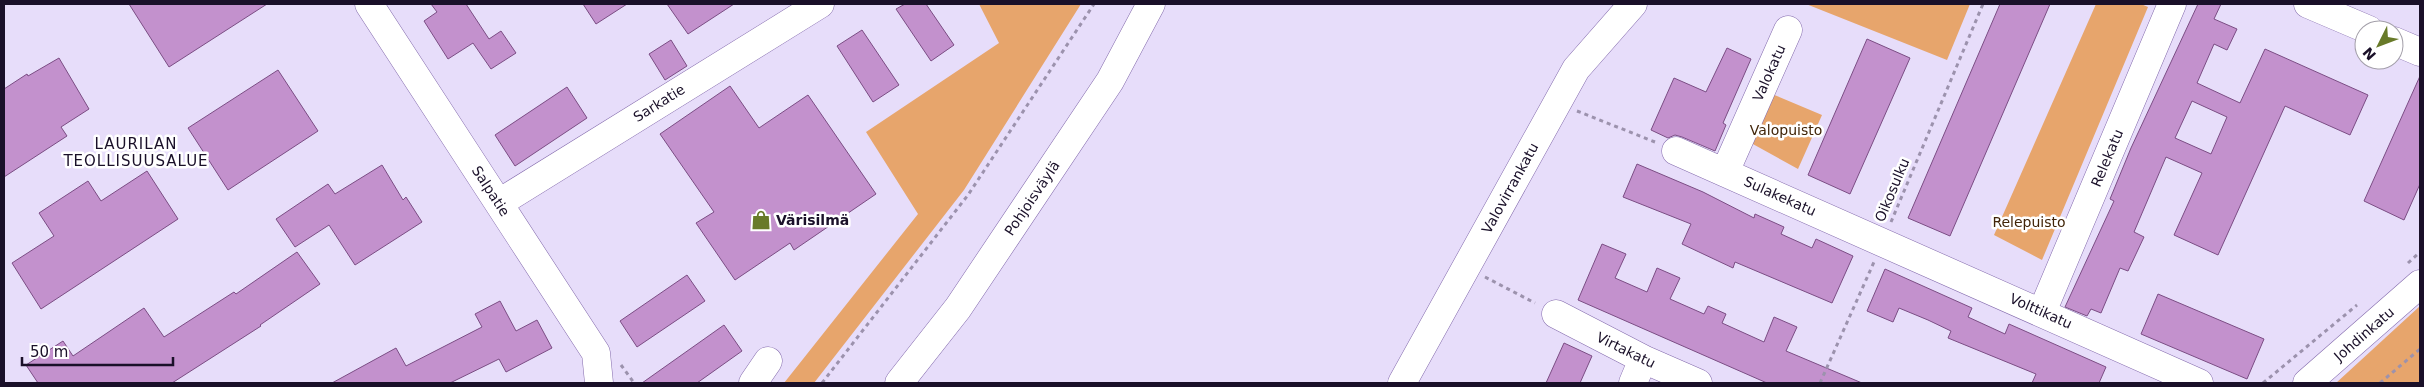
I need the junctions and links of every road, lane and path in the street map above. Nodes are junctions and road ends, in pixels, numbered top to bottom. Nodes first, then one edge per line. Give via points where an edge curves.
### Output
1 (369, 4) edge
2 (820, 4) edge
3 (1094, 4) edge
4 (1151, 4) edge
5 (1633, 4) edge
6 (1983, 4) edge
7 (2172, 4) edge
8 (2308, 4) edge
9 (2354, 24) edge
10 (1788, 30) dead end
11 (2404, 45) edge
12 (2420, 52) edge
13 (1557, 103) junction
14 (1676, 151) joint
15 (1725, 172) junction
16 (499, 203) junction
17 (1883, 241) junction
18 (2420, 252) edge
19 (1466, 268) junction
20 (2413, 274) edge
21 (2360, 302) dead end
22 (2042, 312) junction
23 (1556, 314) joint
24 (2420, 349) edge
25 (768, 361) dead end
26 (1638, 371) edge
27 (599, 383) edge
28 (753, 383) edge
29 (822, 383) edge
30 (899, 383) edge
31 (1402, 383) edge
32 (1698, 383) edge
33 (1820, 383) edge
34 (2199, 383) edge
35 (2263, 383) edge
36 (2307, 383) edge
37 (2380, 383) edge

1 - 16 street, Salpatie
2 - 16 street, Sarkatie
3 - 29 path via 968,195
4 - 30 street, Pohjoisväylä via 1110,82 958,308
5 - 13 street, Valovirrankatu via 1576,69
6 - 17 path, Oikosulku
7 - 22 street, Relekatu
8 - 9 street
10 - 15 street, Valokatu
11 - 12 street
13 - 14 path
13 - 19 street, Valovirrankatu
14 - 15 street, Sulakekatu
15 - 17 street, Sulakekatu
16 - 27 street, Salpatie via 596,353
17 - 22 street, Volttikatu
17 - 33 path, Oikosulku
18 - 20 path
19 - 23 path
19 - 31 street, Valovirrankatu
20 - 36 street, Johdinkatu
21 - 35 path
22 - 34 street, Volttikatu
23 - 26 street, Virtakatu
24 - 37 path
25 - 28 street
26 - 32 street, Virtakatu

